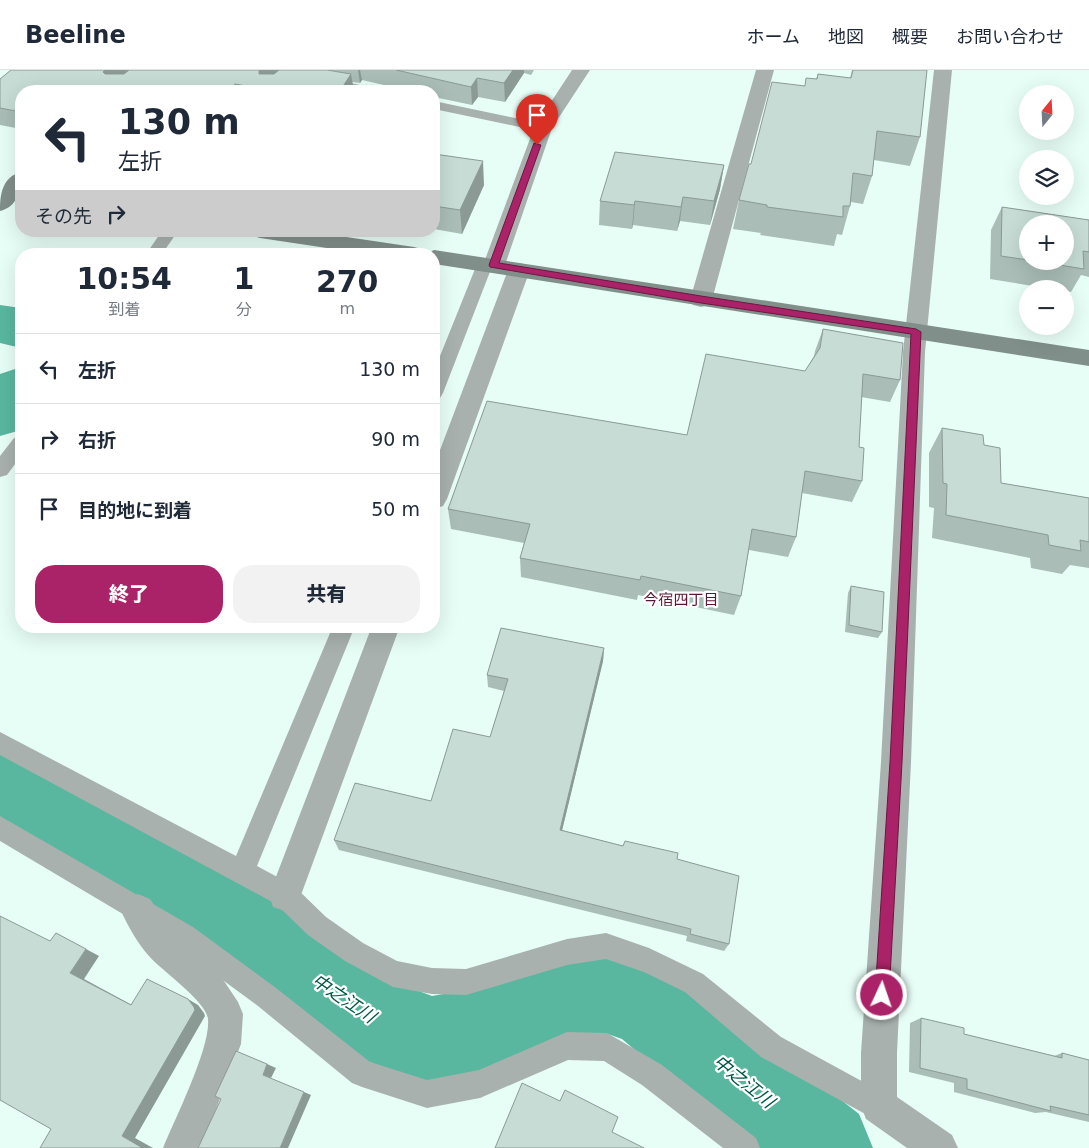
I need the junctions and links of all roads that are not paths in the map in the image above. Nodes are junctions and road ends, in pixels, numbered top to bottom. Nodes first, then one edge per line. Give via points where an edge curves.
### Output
1 (581, 70) edge
2 (765, 70) edge
3 (943, 70) edge
4 (314, 80) edge
5 (339, 85) edge
6 (440, 106) edge
7 (543, 128) junction
8 (166, 237) edge
9 (300, 237) edge
10 (158, 248) edge
11 (374, 248) edge
12 (440, 258) edge
13 (489, 265) junction
14 (519, 270) junction
15 (701, 300) junction
16 (916, 332) junction
17 (1089, 358) edge
18 (440, 379) edge
19 (15, 450) edge
20 (0, 470) edge
21 (440, 483) edge
22 (341, 633) edge
23 (383, 633) edge
24 (0, 742) edge
25 (0, 828) edge
26 (242, 872) junction
27 (285, 895) junction
28 (138, 910) junction
29 (879, 1106) junction
30 (182, 1148) edge
31 (746, 1148) edge
32 (939, 1148) edge

1 - 7 street
2 - 15 street
3 - 16 street
4 - 5 lane
6 - 7 lane
7 - 13 street
8 - 10 lane
9 - 11 street
12 - 13 street
13 - 14 street
13 - 18 lane
14 - 15 street
14 - 21 street
15 - 16 street
16 - 17 street
16 - 29 street via 879,1053
19 - 20 lane
22 - 26 lane
23 - 27 street
24 - 26 lane
25 - 28 lane
26 - 27 lane
27 - 29 lane via 317,926 393,974 432,981 466,982 567,952 606,946 649,961 694,983 771,1047
28 - 30 street via 160,944 208,987 226,1014 223,1044
28 - 31 lane via 184,936 362,1073 427,1094 480,1084 566,1046 607,1047 652,1075
29 - 32 street

